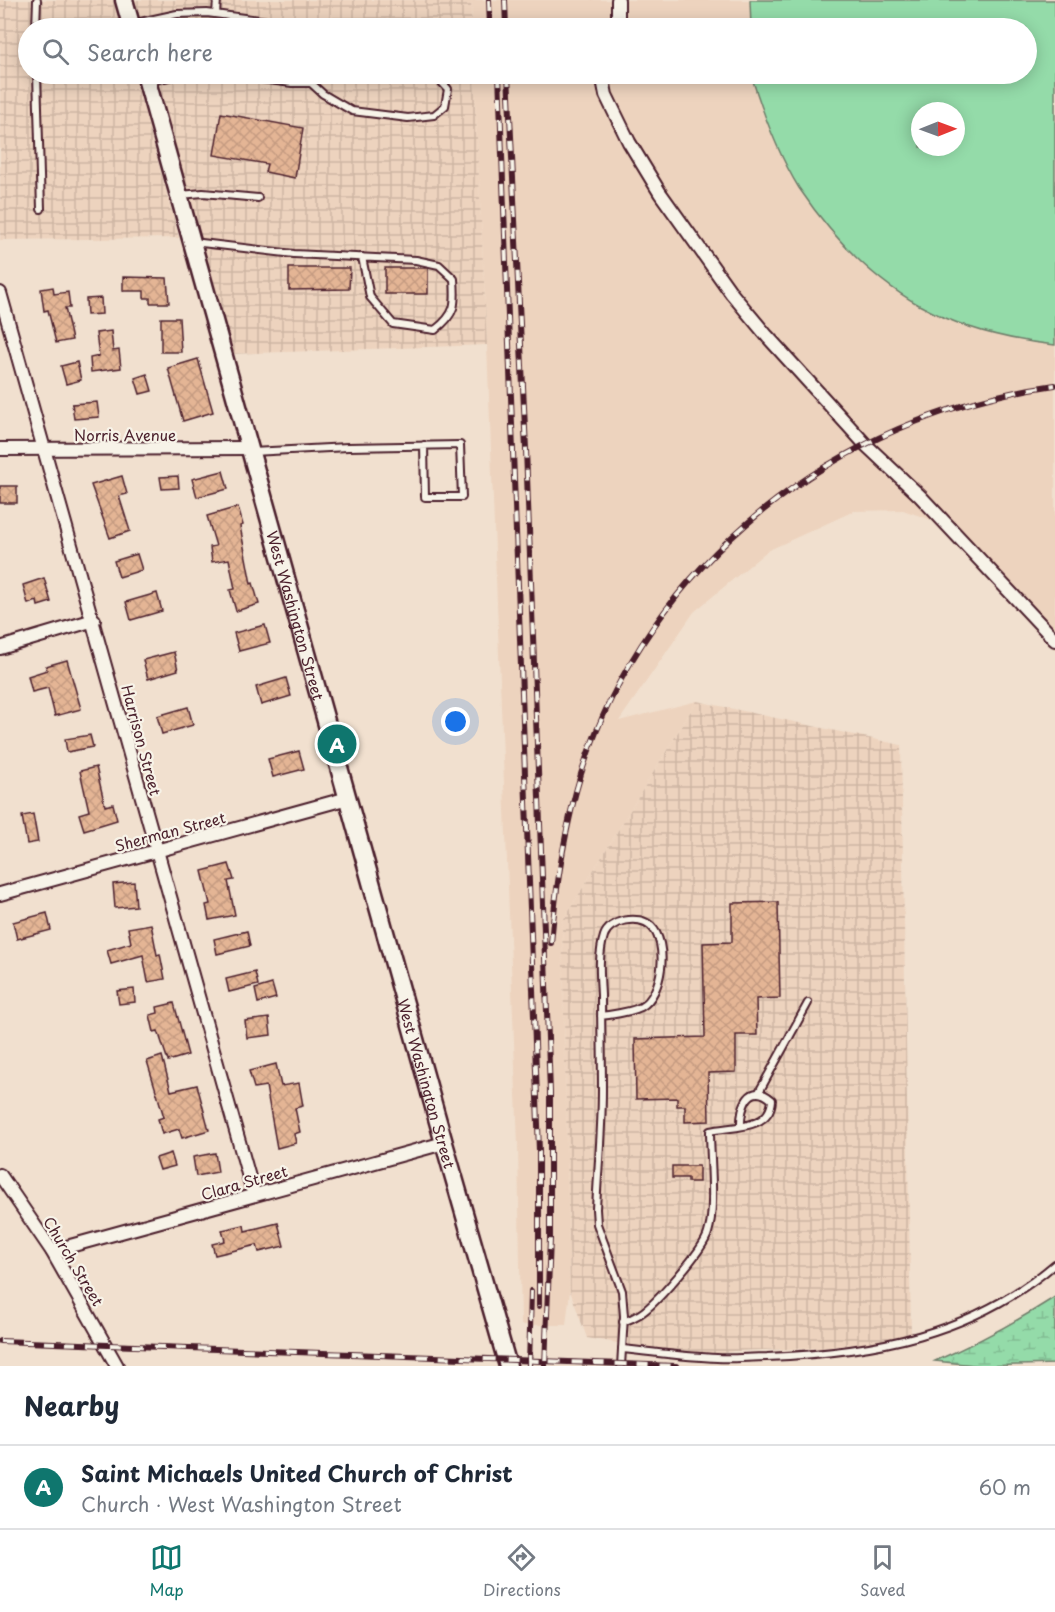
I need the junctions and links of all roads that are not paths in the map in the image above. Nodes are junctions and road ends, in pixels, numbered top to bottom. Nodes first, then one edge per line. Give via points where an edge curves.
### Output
1 (37, 0) edge
2 (124, 0) edge
3 (217, 0) edge
4 (618, 0) edge
5 (216, 14) junction
6 (36, 18) edge
7 (130, 18) edge
8 (162, 18) edge
9 (245, 18) edge
10 (618, 18) edge
11 (37, 84) edge
12 (148, 84) edge
13 (312, 84) edge
14 (443, 84) edge
15 (604, 84) edge
16 (179, 195) junction
17 (258, 198) dead end
18 (41, 208) dead end
19 (192, 242) junction
20 (362, 257) junction
21 (0, 293) edge
22 (424, 445) junction
23 (0, 449) edge
24 (45, 449) junction
25 (251, 450) junction
26 (94, 621) junction
27 (1055, 640) edge
28 (0, 648) edge
29 (348, 798) junction
30 (157, 850) junction
31 (0, 894) edge
32 (808, 1002) dead end
33 (601, 1016) junction
34 (759, 1092) junction
35 (741, 1126) junction
36 (444, 1143) junction
37 (0, 1174) edge
38 (254, 1195) junction
39 (52, 1251) junction
40 (1055, 1264) edge
41 (624, 1322) junction
42 (622, 1349) junction
43 (117, 1366) edge
44 (508, 1366) edge
45 (621, 1366) edge

1 - 6 lane
2 - 7 main road
3 - 5 lane
4 - 10 street
5 - 8 lane
5 - 9 lane
11 - 18 lane
12 - 16 main road, West Washington Street
13 - 14 lane via 352,111 408,118 434,116 445,106 448,89
15 - 27 street via 606,95 660,194 732,294 865,444 920,496
16 - 17 lane
16 - 19 main road, West Washington Street
19 - 20 lane
19 - 25 main road, West Washington Street
20 - 20 lane via 439,265 454,279 456,296 449,319 435,330 393,324 370,297
21 - 24 street, Harrison Street
22 - 22 lane via 460,445 462,497 426,497
22 - 25 lane
23 - 24 street, Norris Avenue
24 - 25 street, Norris Avenue
24 - 26 street, Harrison Street
25 - 29 main road, West Washington Street
26 - 28 street
26 - 30 street, Harrison Street
29 - 30 street, Sherman Street
29 - 36 main road, West Washington Street
30 - 31 street, Sherman Street
30 - 38 street, Harrison Street
32 - 34 lane
33 - 33 lane via 642,1007 653,997 660,978 661,954 650,924 626,920 606,931 600,948
33 - 41 lane via 597,1224 622,1291
34 - 35 lane via 742,1107
34 - 35 lane via 772,1100 771,1109 764,1119
35 - 41 lane via 710,1131 710,1223 704,1242 653,1303
36 - 38 street, Clara Street
36 - 44 main road, West Washington Street
37 - 39 street, Church Street
38 - 39 street, Clara Street
39 - 43 street, Church Street
40 - 42 lane via 986,1310 899,1342 813,1354 717,1358
41 - 42 lane
42 - 45 lane

